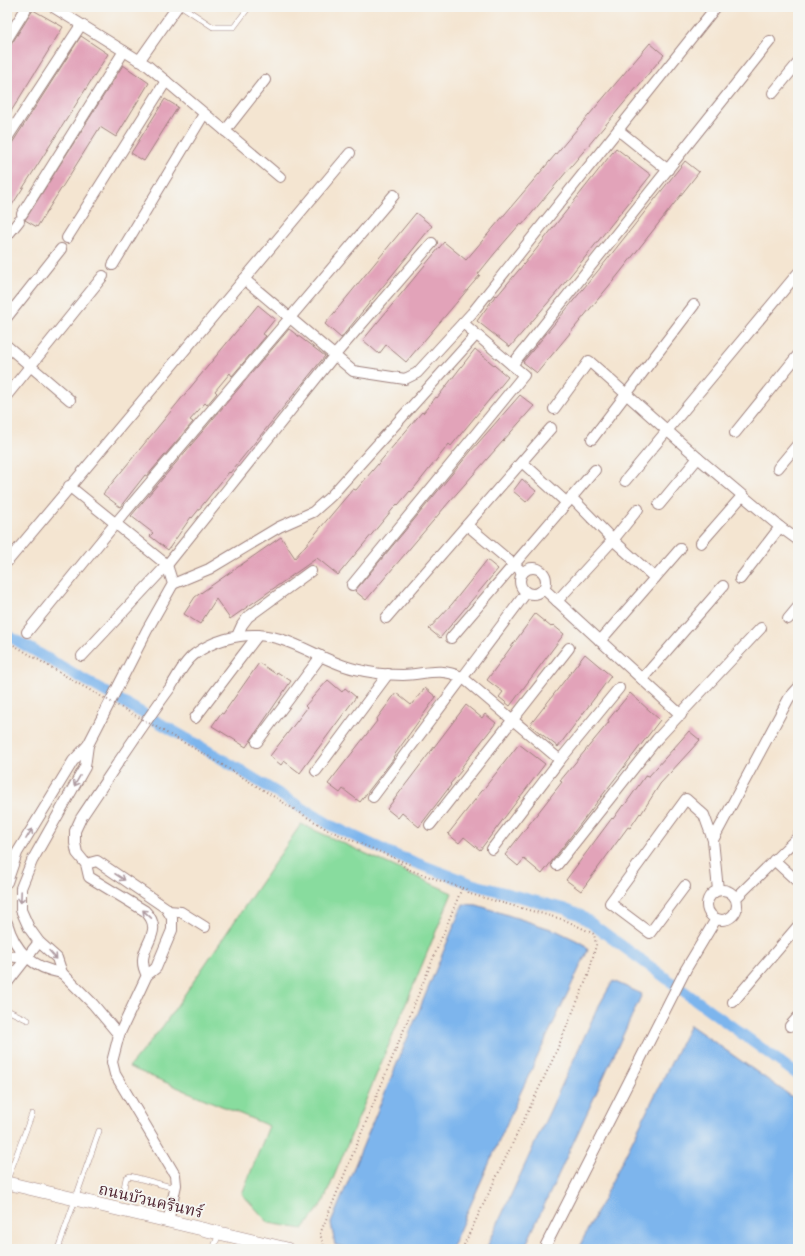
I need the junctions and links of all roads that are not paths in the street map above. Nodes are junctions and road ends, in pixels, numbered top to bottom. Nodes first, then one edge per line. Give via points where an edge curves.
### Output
1 (28, 7) edge
2 (53, 7) edge
3 (177, 7) edge
4 (183, 7) edge
5 (249, 7) edge
6 (716, 7) edge
7 (81, 25) junction
8 (7, 39) edge
9 (770, 41) dead end
10 (124, 51) junction
11 (139, 61) junction
12 (798, 63) edge
13 (265, 80) dead end
14 (166, 82) junction
15 (773, 93) dead end
16 (204, 114) junction
17 (618, 130) junction
18 (225, 131) junction
19 (7, 138) edge
20 (350, 153) dead end
21 (668, 170) junction
22 (280, 177) dead end
23 (394, 195) dead end
24 (7, 236) edge
25 (67, 238) dead end
26 (432, 242) dead end
27 (62, 249) dead end
28 (113, 265) dead end
29 (798, 273) edge
30 (103, 276) dead end
31 (244, 279) junction
32 (694, 305) dead end
33 (7, 316) edge
34 (290, 318) junction
35 (463, 323) junction
36 (476, 335) junction
37 (7, 346) edge
38 (798, 355) edge
39 (334, 356) junction
40 (512, 365) junction
41 (31, 366) junction
42 (626, 394) junction
43 (7, 395) edge
44 (70, 400) dead end
45 (554, 409) dead end
46 (552, 428) dead end
47 (667, 431) junction
48 (735, 433) dead end
49 (592, 439) dead end
50 (798, 444) edge
51 (698, 458) junction
52 (522, 462) junction
53 (778, 468) dead end
54 (595, 470) dead end
55 (625, 481) dead end
56 (69, 486) junction
57 (743, 495) junction
58 (569, 500) junction
59 (659, 505) dead end
60 (638, 509) dead end
61 (115, 524) junction
62 (466, 525) junction
63 (780, 527) junction
64 (613, 540) junction
65 (798, 540) edge
66 (701, 543) dead end
67 (680, 549) dead end
68 (7, 562) edge
69 (514, 564) junction
70 (166, 565) junction
71 (311, 572) dead end
72 (523, 572) junction
73 (655, 578) junction
74 (740, 580) dead end
75 (174, 584) junction
76 (352, 585) dead end
77 (723, 586) dead end
78 (544, 589) junction
79 (526, 593) junction
80 (558, 601) junction
81 (798, 607) edge
82 (386, 618) dead end
83 (788, 619) dead end
84 (762, 628) dead end
85 (27, 632) dead end
86 (258, 635) junction
87 (238, 636) junction
88 (451, 638) dead end
89 (600, 641) junction
90 (569, 648) dead end
91 (82, 656) dead end
92 (321, 656) junction
93 (388, 674) junction
94 (462, 677) junction
95 (642, 679) junction
96 (619, 688) dead end
97 (798, 688) edge
98 (681, 715) junction
99 (195, 718) dead end
100 (512, 719) junction
101 (257, 742) dead end
102 (88, 744) junction
103 (560, 760) junction
104 (316, 771) dead end
105 (373, 797) dead end
106 (430, 825) dead end
107 (798, 828) edge
108 (713, 840) junction
109 (794, 841) edge
110 (492, 849) dead end
111 (17, 853) junction
112 (774, 860) junction
113 (32, 861) junction
114 (86, 864) junction
115 (558, 865) dead end
116 (7, 882) edge
117 (798, 882) edge
118 (685, 886) dead end
119 (718, 890) junction
120 (736, 898) junction
121 (168, 911) junction
122 (716, 919) junction
123 (7, 923) edge
124 (205, 926) dead end
125 (798, 926) edge
126 (150, 938) junction
127 (39, 942) junction
128 (167, 943) junction
129 (7, 956) edge
130 (27, 958) junction
131 (62, 973) junction
132 (147, 975) junction
133 (7, 983) edge
134 (733, 1002) dead end
135 (7, 1010) edge
136 (798, 1017) edge
137 (28, 1020) dead end
138 (790, 1026) dead end
139 (119, 1035) junction
140 (32, 1114) dead end
141 (99, 1131) dead end
142 (7, 1180) edge
143 (7, 1183) edge
144 (124, 1188) dead end
145 (175, 1188) junction
146 (74, 1199) junction
147 (168, 1222) junction
148 (219, 1234) junction
149 (58, 1249) edge
150 (212, 1249) edge
151 (287, 1249) edge
152 (544, 1249) edge

1 - 8 street
2 - 7 street
3 - 11 street
4 - 5 lane via 213,27 234,28
6 - 17 street
7 - 10 street
7 - 19 street
9 - 21 street
10 - 11 street
10 - 24 street
11 - 14 street
12 - 15 street
13 - 18 street
14 - 16 street
14 - 25 street
16 - 18 street
16 - 28 street
17 - 21 street
17 - 35 street
18 - 22 street
20 - 31 street
21 - 40 street
23 - 34 street
26 - 39 street
27 - 33 street
29 - 47 street
30 - 41 street
31 - 34 street
31 - 56 street
32 - 42 street
34 - 39 street
34 - 61 street
35 - 36 street
35 - 39 street via 426,365 406,379 353,371
36 - 40 street
36 - 75 street via 331,496 313,512 279,527 210,569
37 - 41 street
38 - 48 street
39 - 70 street
40 - 76 street via 524,375
41 - 43 street
41 - 44 street
42 - 45 street via 589,361
42 - 47 street
42 - 49 street
46 - 52 street
47 - 51 street
47 - 55 street
50 - 53 street
51 - 57 street
51 - 59 street
52 - 58 street
52 - 62 street
54 - 58 street
56 - 61 street
56 - 68 street
57 - 63 street
57 - 66 street
58 - 64 street
58 - 69 street
60 - 64 street
61 - 70 street
61 - 85 street
62 - 69 street
62 - 82 street
63 - 65 street
63 - 74 street
64 - 73 street
64 - 80 street
67 - 73 street
69 - 72 street
69 - 88 street
70 - 75 street
70 - 91 street
71 - 87 street via 248,617
72 - 78 street via 529,568 537,568 543,572 546,579
72 - 79 street via 521,587
73 - 89 street
75 - 102 street
77 - 95 street
78 - 79 street via 533,595
78 - 80 street
79 - 94 street
80 - 89 street
81 - 83 street
84 - 98 street
86 - 87 street
86 - 92 street via 285,640
86 - 99 street
87 - 114 street via 206,647 194,655 80,818 75,831 75,843 77,853
89 - 95 street
90 - 100 street
92 - 93 street via 340,665
92 - 101 street
93 - 94 street via 403,675 440,670
93 - 104 street
94 - 100 street
94 - 105 street
95 - 98 street
96 - 103 street
97 - 108 street via 789,698
98 - 115 street via 652,745
100 - 103 street
100 - 106 street
111 -> 102 street via 73,761
102 -> 113 street via 85,767
103 - 110 street
107 - 109 lane
108 - 118 street via 704,815 686,799 610,902 650,933
108 - 119 street
109 - 112 street
111 - 113 street
111 - 116 street
112 - 117 street
112 - 120 street
113 -> 127 street via 21,888 21,910
114 -> 121 street via 97,861
126 -> 114 street via 155,927 152,918 145,911 88,878
119 - 120 street via 729,891
119 - 122 street via 710,895 706,905
120 - 122 street via 737,908 732,916 723,920
121 - 124 street via 181,912
121 - 128 street via 172,918 172,930
122 - 152 street via 686,969
123 - 130 street via 11,938
125 - 134 street
126 - 128 street
126 - 132 street via 143,960
127 - 130 street
127 -> 131 street via 57,958
128 - 132 street via 156,968
129 - 130 street
130 - 131 street via 47,970
130 - 133 street
131 - 139 street
132 - 139 street
135 - 137 lane
136 - 138 street
139 - 145 street via 112,1062 115,1074 174,1175
140 - 142 lane
141 - 146 lane
143 - 146 street, ถนนบัวนครินทร์
144 - 145 lane via 126,1178 130,1176
145 - 147 street
146 - 147 street, ถนนบัวนครินทร์
146 - 149 lane
147 - 148 street, ถนนบัวนครินทร์
148 - 150 lane
148 - 151 street, ถนนบัวนครินทร์

